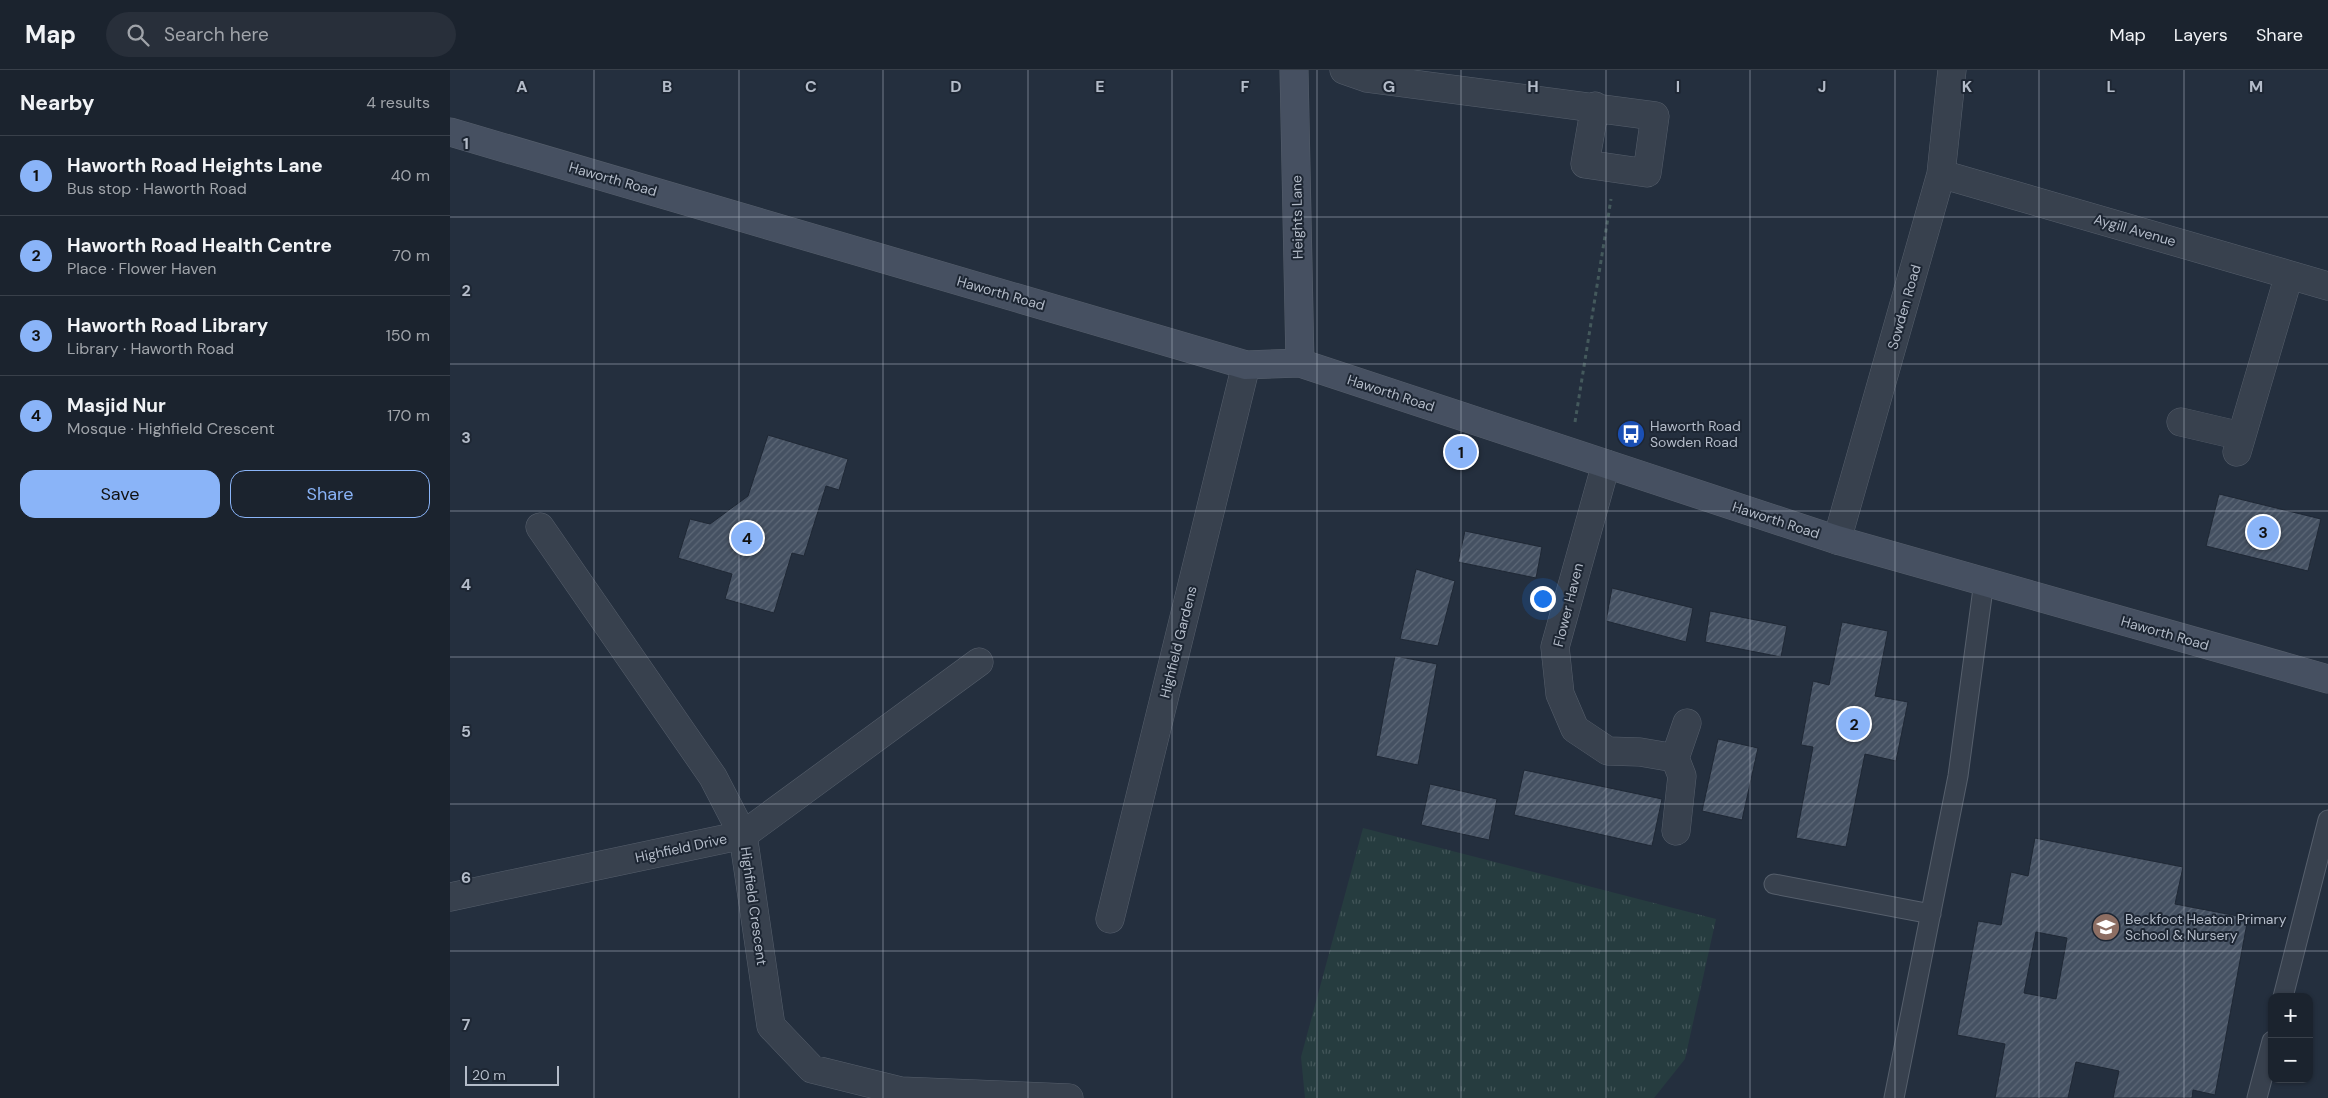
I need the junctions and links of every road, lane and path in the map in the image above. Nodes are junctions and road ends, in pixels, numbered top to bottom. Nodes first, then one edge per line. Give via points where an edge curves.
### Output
1 (1294, 70) edge
2 (1344, 70) edge
3 (1952, 70) edge
4 (1595, 106) junction
5 (450, 132) edge
6 (1615, 169) junction
7 (1941, 174) junction
8 (2290, 276) junction
9 (2328, 286) edge
10 (1300, 363) junction
11 (1246, 365) junction
12 (2181, 422) dead end
13 (1570, 452) junction
14 (1606, 464) junction
15 (540, 527) dead end
16 (1837, 540) junction
17 (1984, 581) junction
18 (979, 662) dead end
19 (2328, 679) edge
20 (1687, 723) dead end
21 (1675, 758) junction
22 (2328, 820) edge
23 (1676, 831) dead end
24 (743, 834) junction
25 (1774, 884) dead end
26 (450, 898) edge
27 (1931, 914) junction
28 (1110, 919) dead end
29 (2284, 993) edge
30 (2268, 1056) edge
31 (1069, 1098) edge
32 (1894, 1098) edge
33 (2257, 1098) edge

1 - 10 main road, Heights Lane
2 - 4 street via 1367,78
3 - 7 street, Sowden Road
4 - 6 street via 1585,164
4 - 6 street via 1656,116 1647,173
5 - 11 main road, Haworth Road
6 - 13 path
7 - 8 street, Aygill Avenue
7 - 16 street, Sowden Road
8 - 9 street, Aygill Avenue
8 - 12 street via 2239,444
10 - 11 main road, Haworth Road
10 - 13 main road, Haworth Road
11 - 28 street, Highfield Gardens
13 - 14 main road, Haworth Road
14 - 16 main road, Haworth Road
14 - 21 street, Flower Haven via 1555,647 1560,694 1576,729 1608,751
15 - 24 street, Highfield Crescent via 713,777
16 - 17 main road, Haworth Road
17 - 19 main road, Haworth Road
17 - 27 lane via 1958,776
18 - 24 street, Highfield Drive
20 - 21 street
21 - 23 street via 1682,776
22 - 29 lane
24 - 26 street, Highfield Drive
24 - 31 street, Highfield Crescent via 771,1026 812,1069 901,1092
25 - 27 lane
27 - 32 lane
30 - 33 lane

